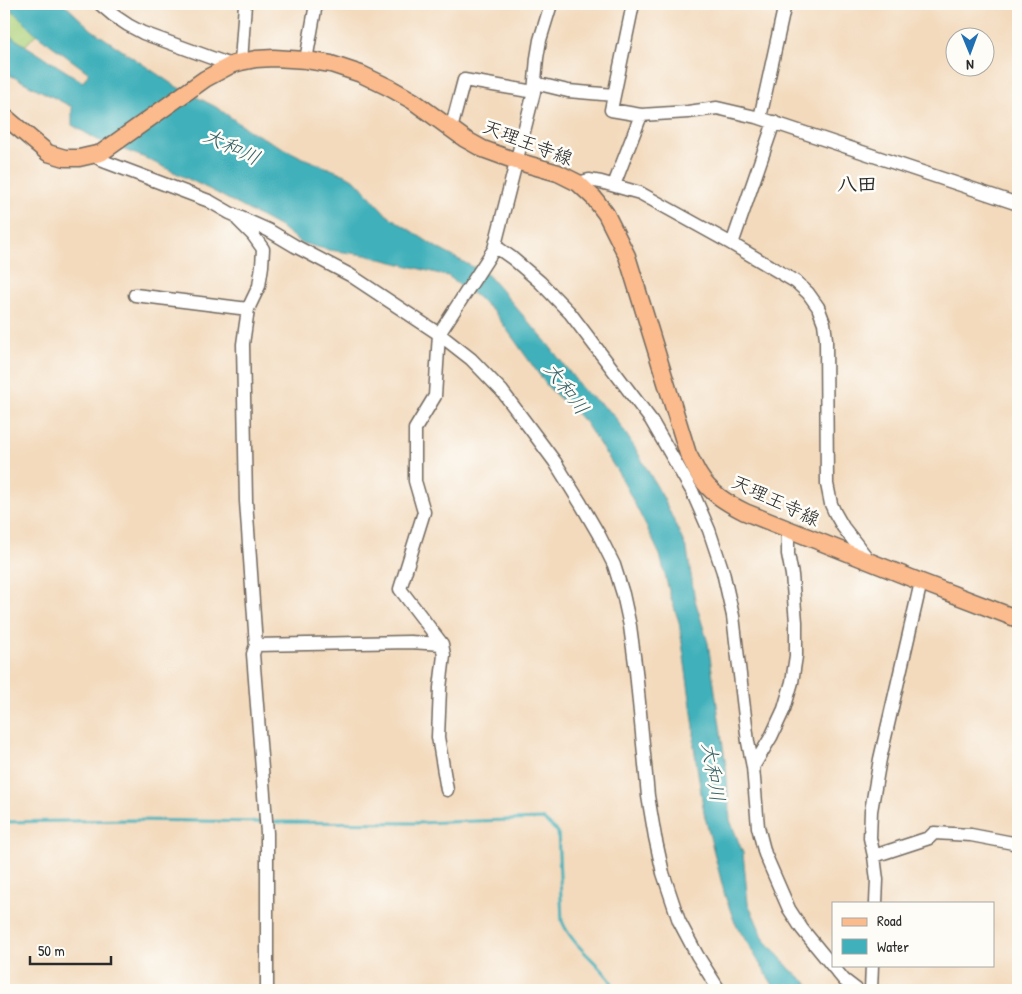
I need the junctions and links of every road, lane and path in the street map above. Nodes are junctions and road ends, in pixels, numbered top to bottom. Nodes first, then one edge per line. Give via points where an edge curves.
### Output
1 (100, 4) edge
2 (246, 4) edge
3 (316, 4) edge
4 (551, 4) edge
5 (632, 4) edge
6 (785, 4) edge
7 (306, 60) junction
8 (236, 63) junction
9 (534, 88) junction
10 (614, 95) junction
11 (641, 115) junction
12 (4, 116) edge
13 (760, 118) junction
14 (774, 122) junction
15 (450, 129) junction
16 (98, 154) junction
17 (516, 161) junction
18 (578, 183) junction
19 (614, 185) junction
20 (1018, 204) edge
21 (230, 213) junction
22 (732, 244) junction
23 (494, 247) junction
24 (135, 295) dead end
25 (248, 308) junction
26 (440, 332) junction
27 (788, 530) junction
28 (871, 563) junction
29 (920, 582) junction
30 (1018, 619) edge
31 (442, 644) junction
32 (256, 645) junction
33 (752, 768) junction
34 (447, 790) dead end
35 (1018, 845) edge
36 (874, 856) junction
37 (876, 902) edge
38 (832, 966) edge
39 (832, 966) edge
40 (872, 966) edge
41 (267, 990) edge
42 (718, 990) edge
43 (857, 990) edge
44 (870, 990) edge

1 - 8 street via 143,33
2 - 8 street
3 - 7 street
4 - 9 street via 540,40
5 - 10 street
6 - 13 street
7 - 8 main road, 天理王寺線 via 274,58
7 - 15 main road, 天理王寺線 via 361,74 413,101
8 - 16 main road, 天理王寺線 via 205,79
9 - 10 street
9 - 15 street via 464,80
9 - 17 street
10 - 11 street via 611,110
11 - 13 street via 717,108
11 - 19 street
12 - 16 main road via 48,153 65,158
13 - 14 street
14 - 20 street
14 - 22 street
15 - 17 main road, 天理王寺線 via 483,149
16 - 21 street via 103,161 208,201
17 - 18 main road, 天理王寺線 via 558,173
17 - 23 street
18 - 19 street via 589,180
18 - 27 main road, 天理王寺線 via 606,214 627,256 688,454 699,476 726,502
19 - 22 street via 640,193
21 - 25 street via 263,249 259,286
21 - 26 street via 350,275
22 - 28 street via 796,282 818,307 826,339 827,484 831,504 843,527
23 - 26 street
23 - 33 street via 540,282 570,313 651,420 692,491 709,530 731,607
24 - 25 street
25 - 32 street via 243,344 246,501
26 - 31 street via 435,396 415,429 415,481 424,512 400,589
26 - 42 street via 471,359 518,412 555,462 614,565 630,626 648,796 663,874 679,921
27 - 28 main road, 天理王寺線
27 - 33 street via 796,656 784,709
28 - 29 main road, 天理王寺線
29 - 30 main road, 天理王寺線
29 - 36 street via 871,811 870,838
31 - 32 street
31 - 34 street via 438,737
32 - 41 street via 253,654 267,833
33 - 38 street via 758,827 765,854 789,909
35 - 36 street via 970,835 934,833 929,838
36 - 37 street
39 - 43 street
40 - 44 street

